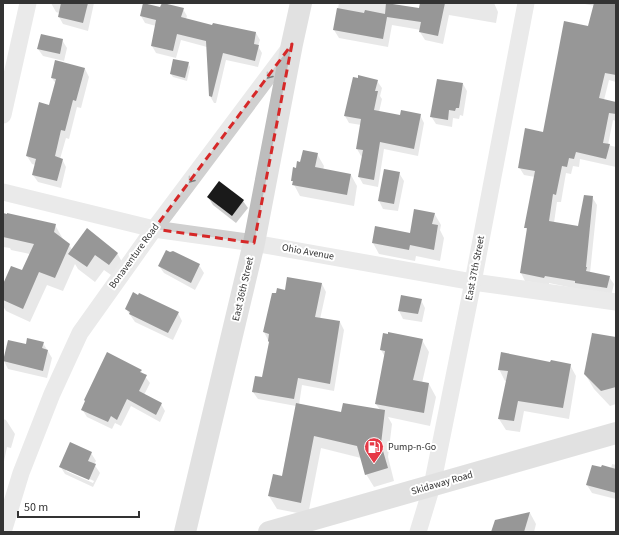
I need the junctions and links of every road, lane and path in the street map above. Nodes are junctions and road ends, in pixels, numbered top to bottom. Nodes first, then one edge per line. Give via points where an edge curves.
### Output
1 (28, 3) edge
2 (526, 3) edge
3 (296, 4) edge
4 (292, 44) junction
5 (3, 115) edge
6 (3, 192) edge
7 (154, 229) junction
8 (254, 242) junction
9 (473, 282) junction
10 (616, 302) edge
11 (616, 433) edge
12 (432, 486) junction
13 (3, 532) edge
14 (186, 532) edge
15 (269, 532) edge
16 (418, 532) edge

1 - 5 street
2 - 9 street, East 37th Street
3 - 4 street, Bonaventure Road
4 -> 7 street, Bonaventure Road
4 - 8 street, East 36th Street
6 - 7 street, Ohio Avenue
7 - 8 street, Ohio Avenue
7 - 13 street, Bonaventure Road via 80,333 52,394 21,473
8 - 9 street, Ohio Avenue
8 - 14 street, East 36th Street
9 - 10 street, Ohio Avenue
9 - 12 street, East 37th Street
11 - 12 street, Skidaway Road
12 - 15 street, Skidaway Road
12 - 16 street, East 37th Street

